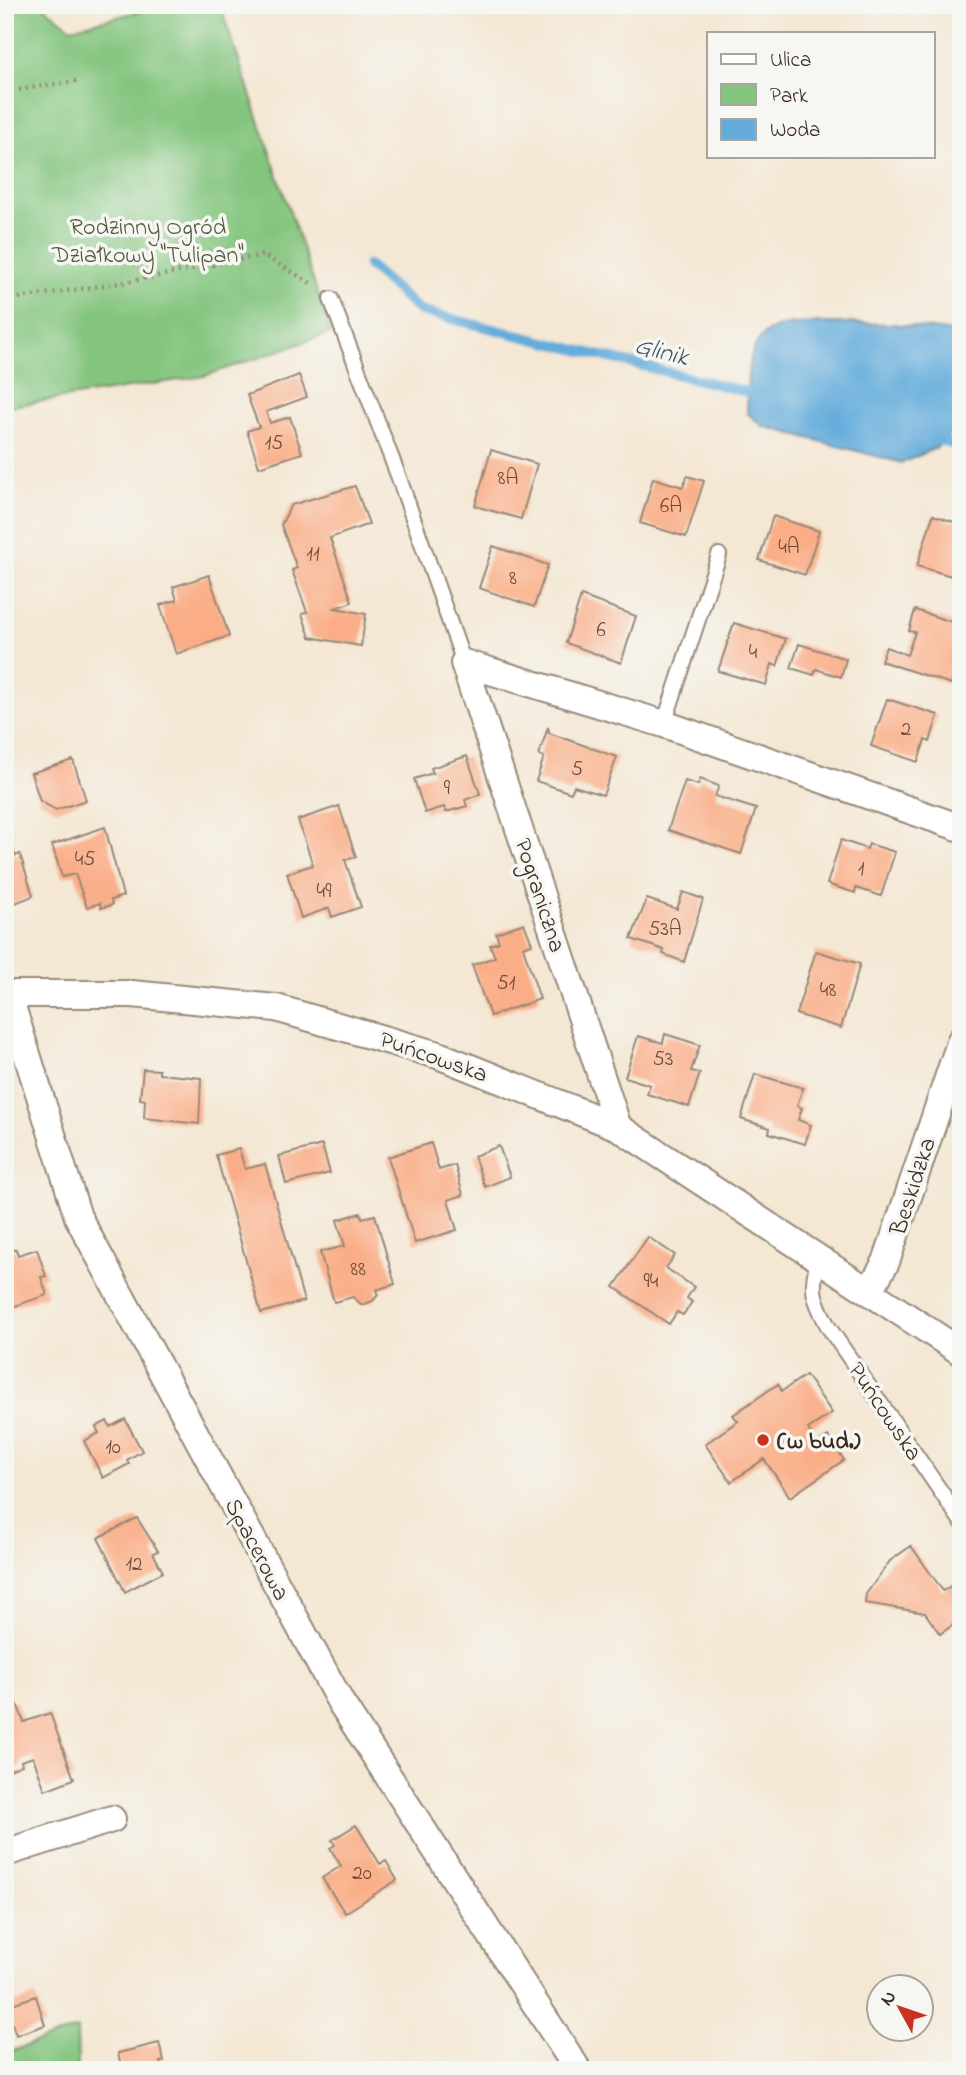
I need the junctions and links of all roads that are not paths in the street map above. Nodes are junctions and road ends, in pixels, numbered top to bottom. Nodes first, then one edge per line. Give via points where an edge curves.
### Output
1 (331, 299) road end
2 (719, 555) dead end
3 (464, 663) junction
4 (664, 724) junction
5 (961, 828) edge
6 (6, 994) edge
7 (961, 1040) edge
8 (618, 1127) junction
9 (819, 1258) junction
10 (870, 1290) junction
11 (961, 1352) edge
12 (961, 1521) edge
13 (112, 1819) dead end
14 (5, 1853) edge
15 (578, 2070) edge

1 - 3 lane, Pograniczna
2 - 4 lane
3 - 4 street
3 - 8 street, Pograniczna
4 - 5 street
6 - 8 street, Puńcowska via 132,994 276,1007 438,1055
6 - 15 street, Spacerowa via 78,1217 341,1703
7 - 10 street, Beskidzka via 886,1262
8 - 9 street, Puńcowska
9 - 10 street, Puńcowska
9 - 12 lane, Puńcowska via 811,1282 816,1304
10 - 11 street, Puńcowska
13 - 14 street

